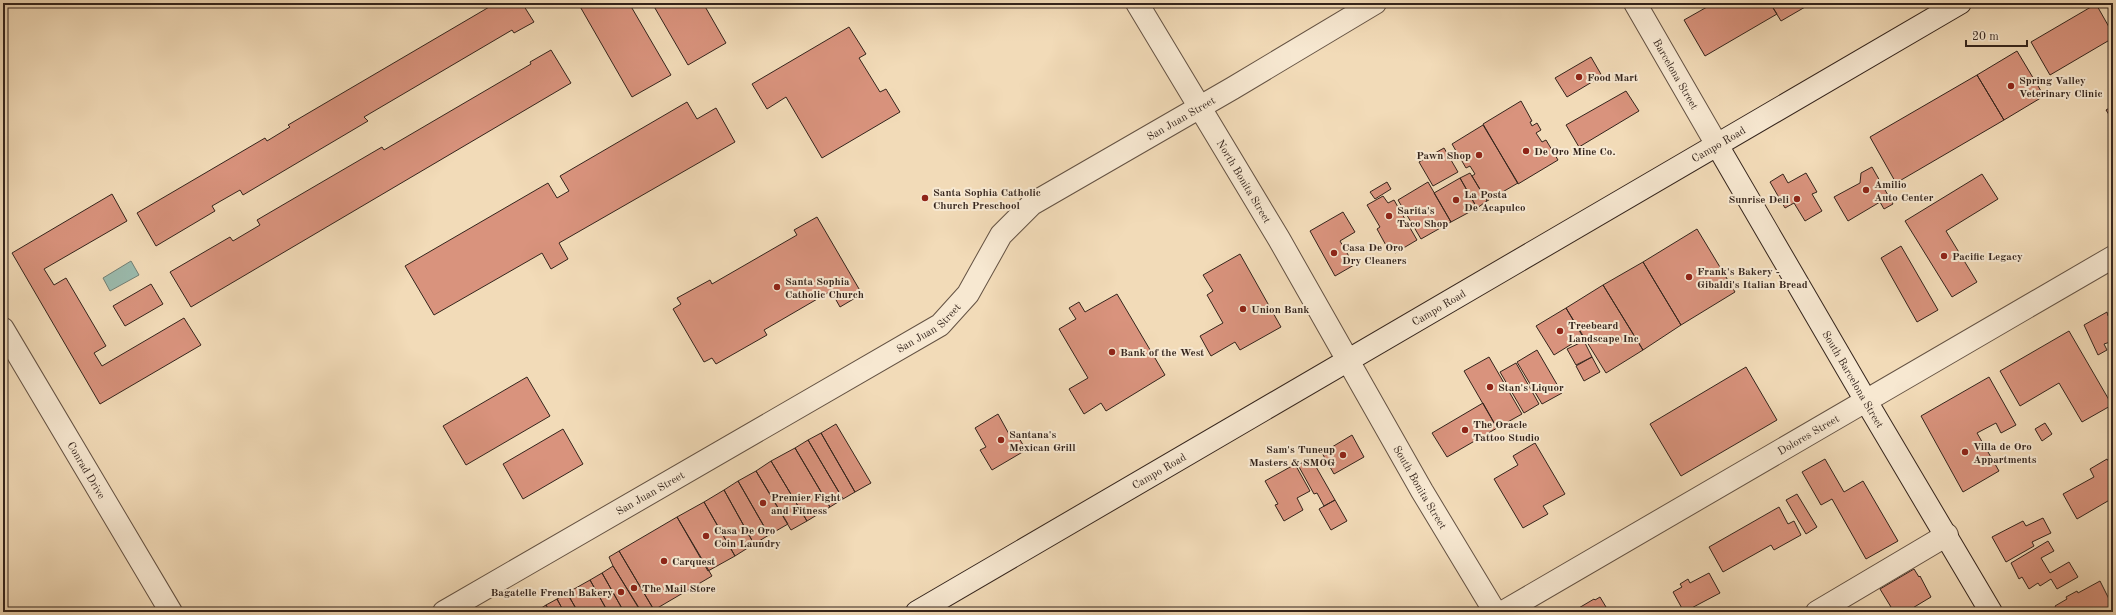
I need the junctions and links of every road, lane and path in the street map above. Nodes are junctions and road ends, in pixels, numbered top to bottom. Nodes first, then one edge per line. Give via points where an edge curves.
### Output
1 (1137, 3) edge
2 (1375, 3) edge
3 (1635, 3) edge
4 (1960, 3) edge
5 (1199, 107) junction
6 (1717, 145) junction
7 (2113, 257) edge
8 (3, 329) edge
9 (1347, 361) junction
10 (1866, 401) junction
11 (1947, 535) junction
12 (171, 612) edge
13 (444, 612) edge
14 (916, 612) edge
15 (1495, 612) edge
16 (1503, 612) edge
17 (1817, 612) edge
18 (1991, 612) edge

1 - 5 street, North Bonita Street
2 - 5 street, San Juan Street
3 - 6 street, Barcelona Street
4 - 6 street, Campo Road
5 - 9 street, North Bonita Street via 1279,240
5 - 13 street, San Juan Street via 1032,204 1001,235 968,294 940,325
6 - 9 street, Campo Road
6 - 10 street, South Barcelona Street
7 - 10 street, Dolores Street
8 - 12 street, Conrad Drive
9 - 14 street, Campo Road
9 - 15 street, South Bonita Street
10 - 11 street, South Barcelona Street
10 - 16 street, Dolores Street
11 - 17 street
11 - 18 street, South Barcelona Street

